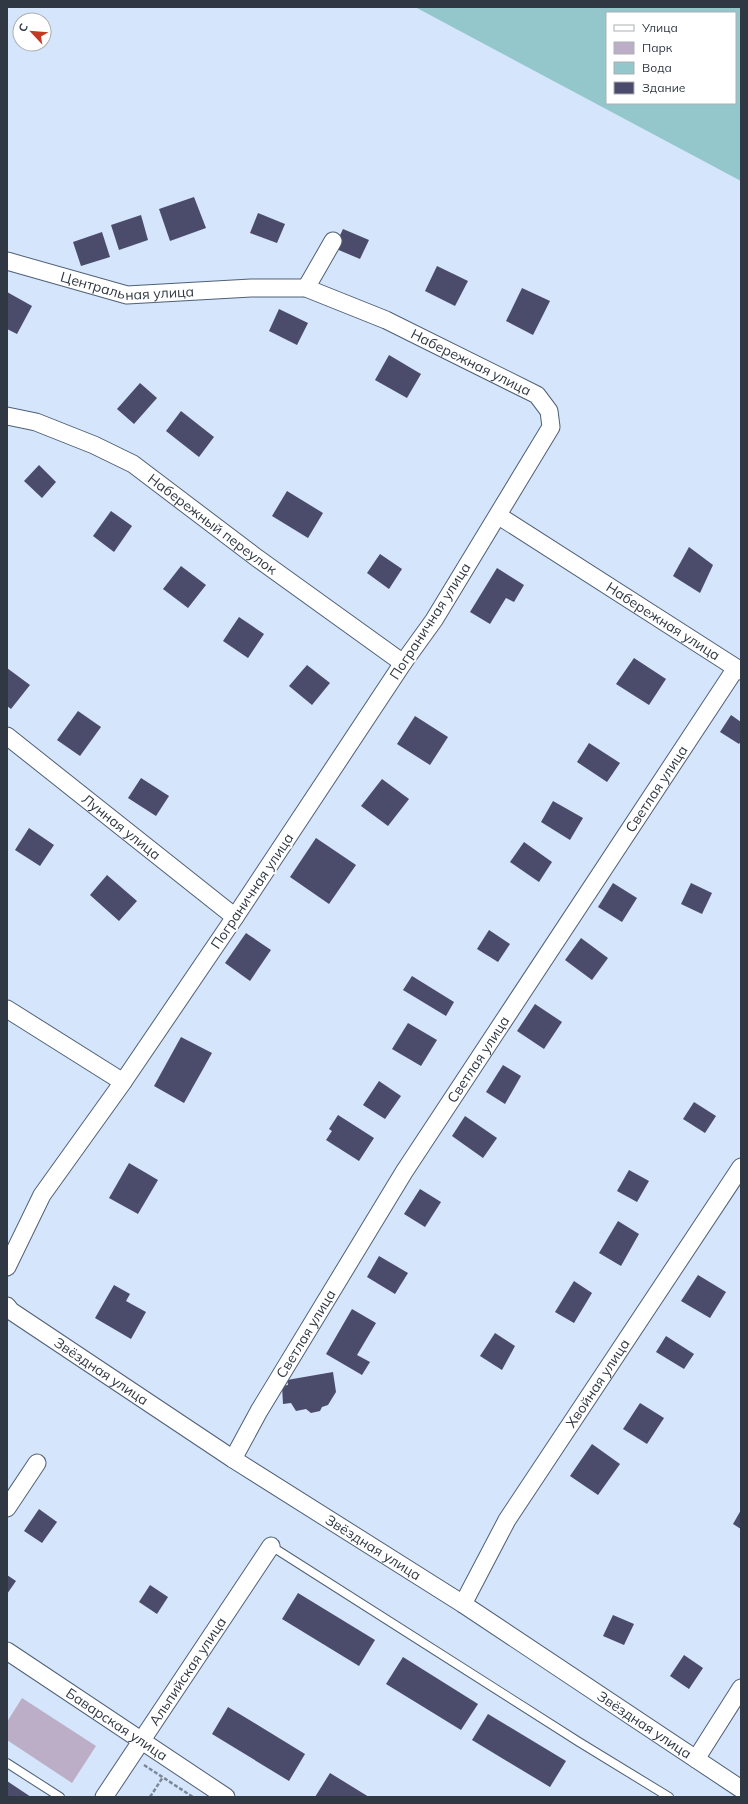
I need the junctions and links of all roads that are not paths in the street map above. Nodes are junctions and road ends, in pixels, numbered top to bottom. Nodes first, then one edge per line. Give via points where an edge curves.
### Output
1 (332, 241) dead end
2 (7, 261) edge
3 (251, 288) joint
4 (306, 288) junction
5 (7, 416) edge
6 (499, 516) junction
7 (403, 663) junction
8 (738, 670) edge
9 (7, 736) edge
10 (235, 917) junction
11 (7, 1009) edge
12 (123, 1082) junction
13 (741, 1167) edge
14 (7, 1267) edge
15 (7, 1306) edge
16 (233, 1460) junction
17 (37, 1463) dead end
18 (7, 1508) edge
19 (271, 1546) joint
20 (463, 1604) junction
21 (7, 1651) edge
22 (741, 1688) edge
23 (142, 1741) junction
24 (696, 1759) junction
25 (7, 1763) edge
26 (741, 1789) edge
27 (60, 1797) edge
28 (104, 1797) edge
29 (226, 1797) edge
30 (669, 1797) edge

1 - 4 street
2 - 3 street, Центральная улица via 127,295
3 - 4 street, Набережная улица
4 - 6 street, Набережная улица via 386,320 537,395 549,411 551,427
5 - 7 street, Набережный переулок via 36,422 133,464 257,558
6 - 7 street, Пограничная улица via 434,620
6 - 8 street, Набережная улица
7 - 10 street, Пограничная улица
8 - 16 street, Светлая улица via 404,1172 259,1411
9 - 10 street, Лунная улица
10 - 12 street, Пограничная улица
11 - 12 street
12 - 14 street, Пограничная улица via 42,1195
13 - 20 street, Хвойная улица via 507,1520
15 - 16 street, Звёздная улица via 10,1311
16 - 20 street, Звёздная улица
17 - 18 street
19 - 23 street, Альпийская улица
19 - 30 lane
20 - 24 street, Звёздная улица
21 - 23 street, Баварская улица
22 - 24 street
23 - 28 street, Альпийская улица
23 - 29 street, Баварская улица
24 - 26 street, Звёздная улица
25 - 27 lane

